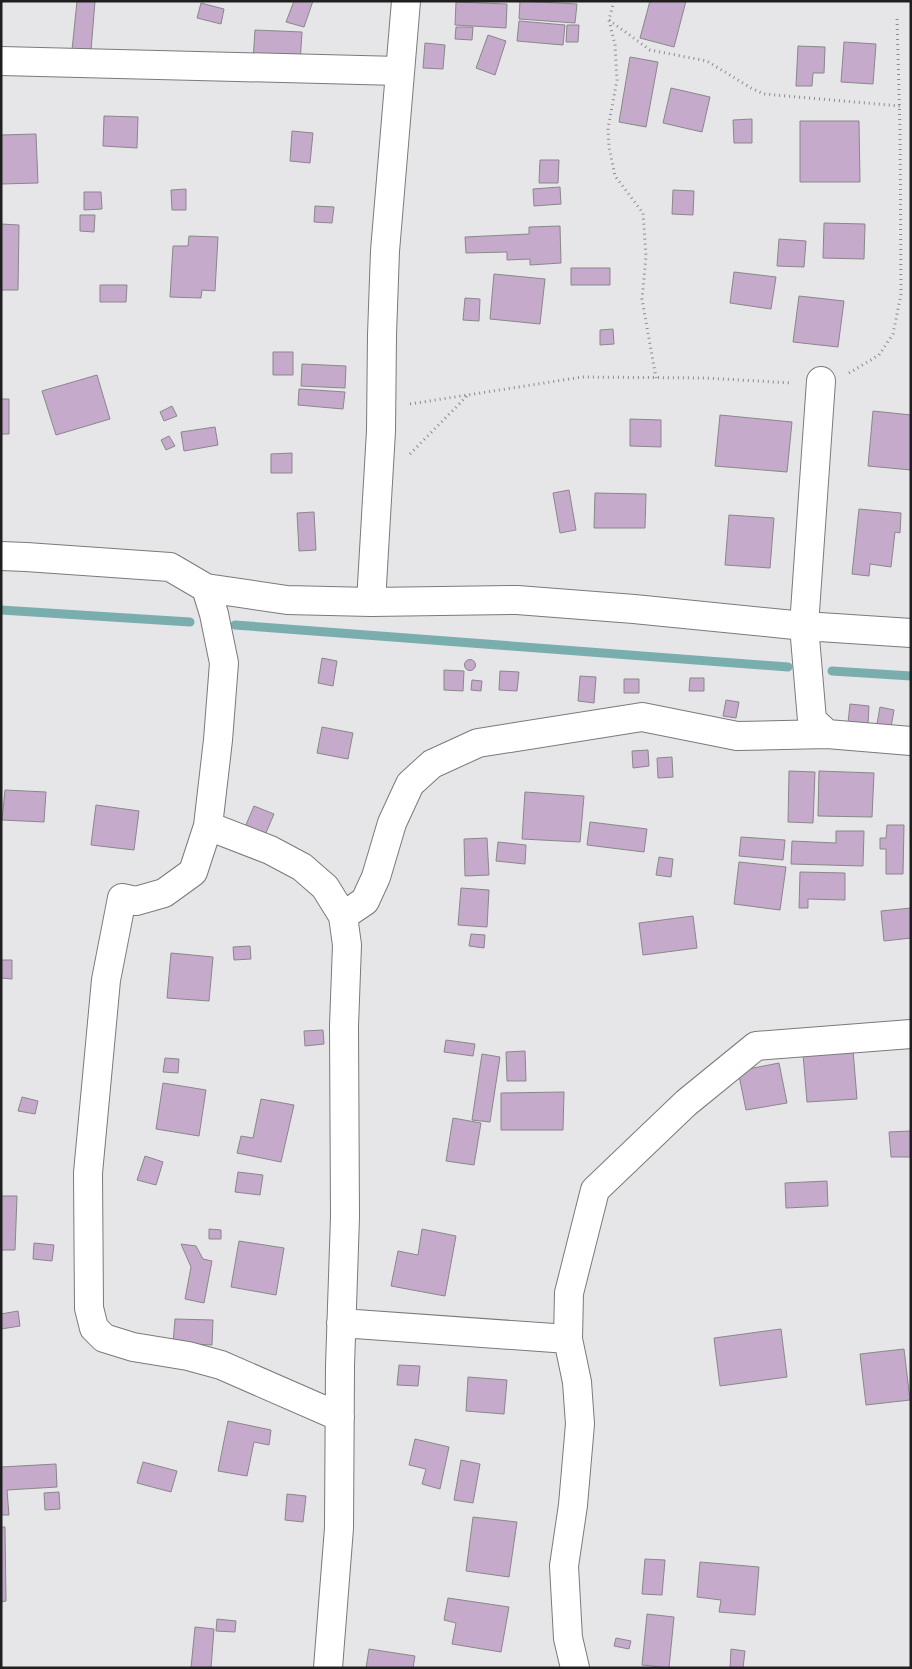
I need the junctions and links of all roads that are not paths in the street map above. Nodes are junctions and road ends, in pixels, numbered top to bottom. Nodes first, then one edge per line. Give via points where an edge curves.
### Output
1 (406, 1) edge
2 (1, 61) edge
3 (399, 71) junction
4 (821, 381) road end
5 (1, 556) edge
6 (206, 588) junction
7 (371, 602) junction
8 (804, 626) junction
9 (911, 633) edge
10 (827, 734) junction
11 (911, 740) edge
12 (208, 826) junction
13 (343, 916) junction
14 (911, 1034) edge
15 (342, 1323) junction
16 (568, 1339) junction
17 (340, 1418) junction
18 (328, 1668) edge
19 (575, 1668) edge

1 - 3 street
2 - 3 street
3 - 7 street via 385,252
4 - 8 street
5 - 6 street via 170,567
6 - 7 street via 287,600
6 - 12 street via 224,663
7 - 8 street via 517,600
8 - 9 street
8 - 10 street via 812,720
10 - 11 street
10 - 13 street via 736,736 642,717 478,743 432,764 410,784 392,823 376,877 365,901
12 - 13 street via 270,850 302,867 326,887
12 - 17 street via 193,872 164,892 136,902 122,898 106,980 88,1173 89,1308 94,1328 104,1338 222,1365
13 - 15 street via 347,946 344,1026 346,1216
14 - 16 street via 756,1046 686,1103 595,1190 569,1293
15 - 16 street
15 - 17 street
16 - 19 street via 577,1382 580,1424 574,1505 564,1566 568,1638
17 - 18 street via 339,1528

